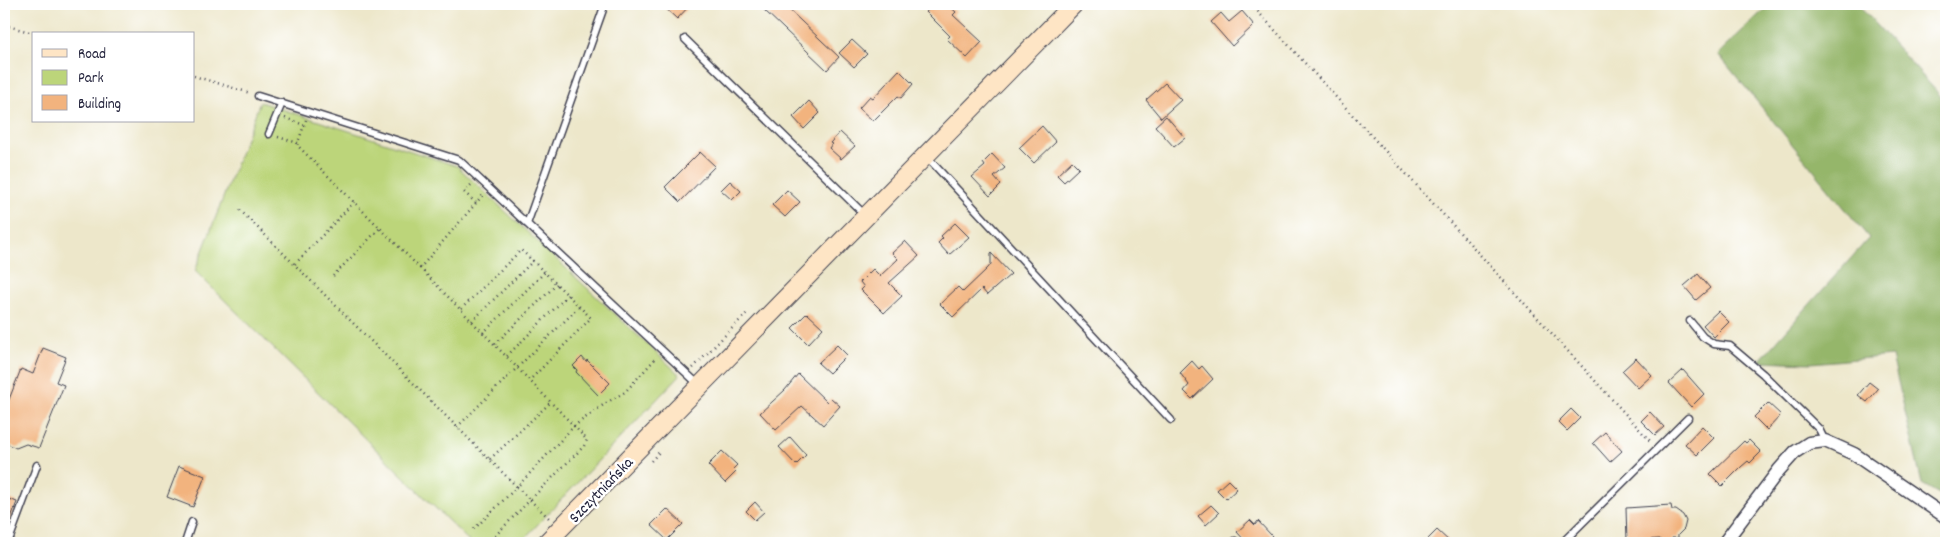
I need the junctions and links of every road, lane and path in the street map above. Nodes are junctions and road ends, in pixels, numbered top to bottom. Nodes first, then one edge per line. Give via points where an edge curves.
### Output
1 (605, 4) edge
2 (1074, 4) edge
3 (1251, 4) edge
4 (4, 25) edge
5 (32, 33) edge
6 (685, 39) dead end
7 (195, 76) edge
8 (258, 96) joint
9 (282, 104) junction
10 (277, 115) junction
11 (306, 118) dead end
12 (304, 125) junction
13 (269, 134) joint
14 (298, 143) junction
15 (926, 156) junction
16 (489, 188) junction
17 (354, 202) junction
18 (240, 210) dead end
19 (867, 217) junction
20 (527, 224) junction
21 (380, 228) junction
22 (533, 261) junction
23 (295, 264) junction
24 (420, 268) junction
25 (545, 272) junction
26 (333, 276) dead end
27 (557, 284) junction
28 (568, 295) junction
29 (580, 306) junction
30 (461, 309) junction
31 (472, 321) junction
32 (1690, 321) dead end
33 (483, 332) junction
34 (494, 344) junction
35 (662, 351) junction
36 (506, 356) junction
37 (518, 369) junction
38 (530, 380) junction
39 (701, 387) junction
40 (550, 402) junction
41 (1688, 418) dead end
42 (1171, 420) dead end
43 (574, 426) junction
44 (457, 427) junction
45 (1825, 441) junction
46 (1657, 449) junction
47 (489, 459) junction
48 (36, 465) dead end
49 (517, 487) junction
50 (530, 500) junction
51 (1946, 517) edge
52 (192, 522) dead end
53 (560, 529) junction
54 (473, 530) dead end
55 (8, 543) edge
56 (184, 543) edge
57 (488, 543) edge
58 (546, 543) edge
59 (1562, 543) edge
60 (1724, 543) edge

1 - 20 lane
2 - 15 street, Szczytniańska
3 - 46 path
4 - 5 path
6 - 19 lane
7 - 8 path
8 - 9 lane
9 - 10 lane
9 - 16 lane via 459,160
10 - 12 path
10 - 13 lane
11 - 12 path
12 - 14 path
13 - 14 path
14 - 17 path
15 - 19 street, Szczytniańska
15 - 42 lane
16 - 20 lane
16 - 24 path
17 - 21 path
17 - 23 path
18 - 23 path
19 - 39 street, Szczytniańska
20 - 35 lane
21 - 24 path
21 - 26 path
22 - 25 path
22 - 30 path via 521,250
22 - 31 path
23 - 44 path
24 - 30 path
25 - 27 path
25 - 33 path
27 - 28 path
27 - 34 path
28 - 29 path
28 - 36 path
29 - 37 path
29 - 38 path via 591,318
30 - 31 path
31 - 33 path
32 - 45 lane via 1703,337 1714,344 1730,346 1763,374 1819,429
33 - 34 path
34 - 36 path
35 - 39 lane
35 - 43 path via 625,392
36 - 37 path
37 - 38 path
37 - 44 path
38 - 40 path
39 - 53 street, Szczytniańska
40 - 43 path
40 - 47 path
41 - 46 lane
43 - 49 path
43 - 50 path via 587,440
44 - 47 path
45 - 51 street via 1854,454
45 - 60 street via 1809,443 1795,452
46 - 59 lane
47 - 49 path
48 - 55 lane
49 - 50 path
49 - 54 path
50 - 53 path
50 - 57 path
52 - 56 lane
53 - 58 street, Szczytniańska

